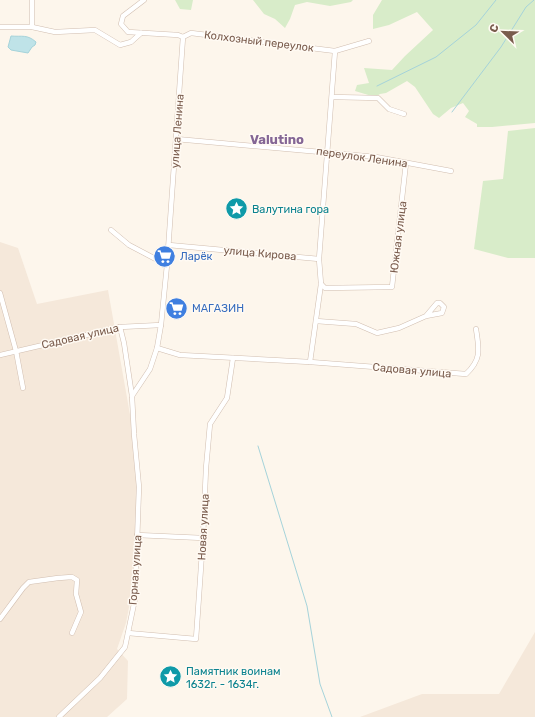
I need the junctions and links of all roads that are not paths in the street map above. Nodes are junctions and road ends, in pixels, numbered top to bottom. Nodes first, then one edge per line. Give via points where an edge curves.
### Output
1 (32, 0) edge
2 (144, 0) edge
3 (0, 27) edge
4 (32, 27) junction
5 (140, 33) junction
6 (184, 37) junction
7 (369, 41) dead end
8 (335, 50) junction
9 (332, 97) junction
10 (404, 114) dead end
11 (176, 138) junction
12 (327, 152) junction
13 (406, 163) junction
14 (451, 171) dead end
15 (111, 230) dead end
16 (168, 245) junction
17 (319, 258) junction
18 (167, 265) junction
19 (323, 286) junction
20 (0, 293) edge
21 (426, 316) dead end
22 (316, 321) junction
23 (161, 325) junction
24 (120, 327) junction
25 (476, 329) dead end
26 (157, 348) junction
27 (16, 351) junction
28 (0, 355) edge
29 (233, 358) junction
30 (310, 362) junction
31 (23, 388) dead end
32 (132, 396) junction
33 (137, 535) junction
34 (203, 538) junction
35 (0, 619) edge
36 (72, 633) dead end
37 (130, 633) junction
38 (59, 717) edge

1 - 4 street
2 - 5 street via 123,16 121,24 128,32
3 - 4 street
4 - 5 street via 55,32 95,30 120,45 131,42
5 - 6 street
6 - 8 street, Колхозный переулок via 191,33
6 - 11 street, улица Ленина
7 - 8 street, Колхозный переулок
8 - 9 street
9 - 10 street via 378,98 389,110
9 - 12 street
11 - 12 street, переулок Ленина
11 - 16 street, улица Ленина
12 - 13 street, переулок Ленина
12 - 17 street
13 - 14 street, переулок Ленина
13 - 19 street, Южная улица via 392,287
15 - 18 street via 129,245
16 - 17 street, улица Кирова
16 - 18 street, улица Ленина
17 - 19 street
18 - 23 street, улица Ленина
19 - 22 street
20 - 27 street
21 - 22 street via 399,328 377,333 356,324
22 - 30 street
23 - 24 street, Садовая улица
23 - 26 street, улица Ленина
24 - 27 street, Садовая улица
24 - 32 street, Горная улица
25 - 30 street, Садовая улица via 479,353 474,366 466,374
26 - 29 street, Садовая улица via 180,355
26 - 32 street, улица Ленина via 150,369
27 - 28 street, Садовая улица
27 - 31 street
29 - 30 street, Садовая улица
29 - 34 street, Новая улица via 227,398 210,424
32 - 33 street, Горная улица via 139,487
33 - 34 street
33 - 37 street, Горная улица via 135,599
34 - 37 street, Новая улица via 196,639
35 - 36 street via 29,582 72,577 77,580 76,594 80,612
37 - 38 street, Горная улица via 125,648 100,678

